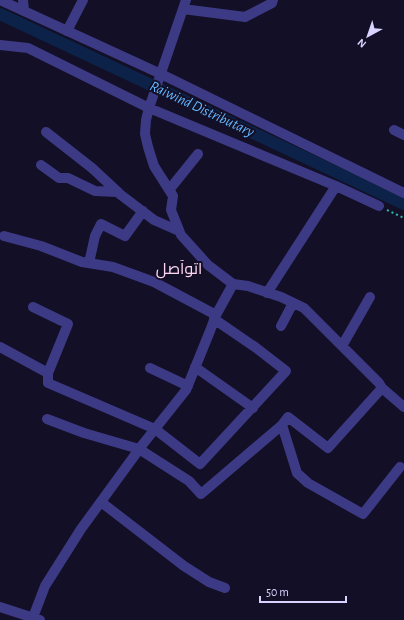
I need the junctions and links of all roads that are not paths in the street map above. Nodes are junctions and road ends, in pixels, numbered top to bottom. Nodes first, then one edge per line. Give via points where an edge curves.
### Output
1 (0, 0) edge
2 (23, 0) edge
3 (83, 0) edge
4 (273, 0) edge
5 (184, 5) edge
6 (24, 11) junction
7 (67, 31) junction
8 (0, 45) edge
9 (160, 76) junction
10 (149, 108) junction
11 (394, 130) dead end
12 (46, 132) dead end
13 (404, 135) edge
14 (198, 154) dead end
15 (41, 165) dead end
16 (336, 186) junction
17 (169, 190) junction
18 (118, 192) junction
19 (404, 192) edge
20 (379, 206) road end
21 (143, 211) junction
22 (179, 231) junction
23 (4, 236) dead end
24 (89, 263) junction
25 (233, 284) junction
26 (267, 293) junction
27 (370, 298) dead end
28 (293, 303) junction
29 (33, 307) dead end
30 (215, 317) junction
31 (281, 326) dead end
32 (342, 346) junction
33 (0, 347) edge
34 (150, 368) dead end
35 (196, 368) junction
36 (48, 373) junction
37 (188, 386) junction
38 (382, 388) junction
39 (404, 407) edge
40 (253, 408) junction
41 (47, 419) dead end
42 (282, 424) junction
43 (155, 429) junction
44 (139, 449) junction
45 (400, 467) dead end
46 (100, 502) junction
47 (225, 588) dead end
48 (0, 607) edge
49 (35, 619) edge

1 - 6 street
2 - 6 street
3 - 7 street
4 - 5 street via 272,3 245,17
5 - 9 street
6 - 7 street
7 - 9 street
8 - 10 street via 28,48
9 - 10 street
9 - 19 street
10 - 16 street
10 - 17 street via 145,134 154,166
11 - 13 street
12 - 18 street
14 - 17 street
15 - 18 street via 59,178 68,178 95,191
16 - 20 street
16 - 26 street
17 - 22 street via 173,196 171,210
18 - 21 street
21 - 22 street via 154,220
21 - 24 street via 126,236 101,224 95,236
22 - 25 street via 208,265
23 - 24 street
24 - 30 street via 114,267 154,282
25 - 26 street
25 - 30 street
26 - 28 street
27 - 32 street
28 - 31 street
28 - 32 street via 304,308
29 - 36 street via 68,324
30 - 35 street
30 - 40 street via 286,371
32 - 38 street
33 - 36 street
34 - 37 street
35 - 37 street
35 - 40 street
36 - 43 street via 48,383
37 - 43 street
38 - 39 street
38 - 42 street via 328,448 288,417
40 - 43 street via 200,464
41 - 44 street
42 - 44 street via 201,494 189,481
42 - 45 street via 297,473 308,483 363,514
43 - 44 street
44 - 46 street
46 - 47 street via 184,566 209,582
46 - 49 street via 45,586
48 - 49 street

